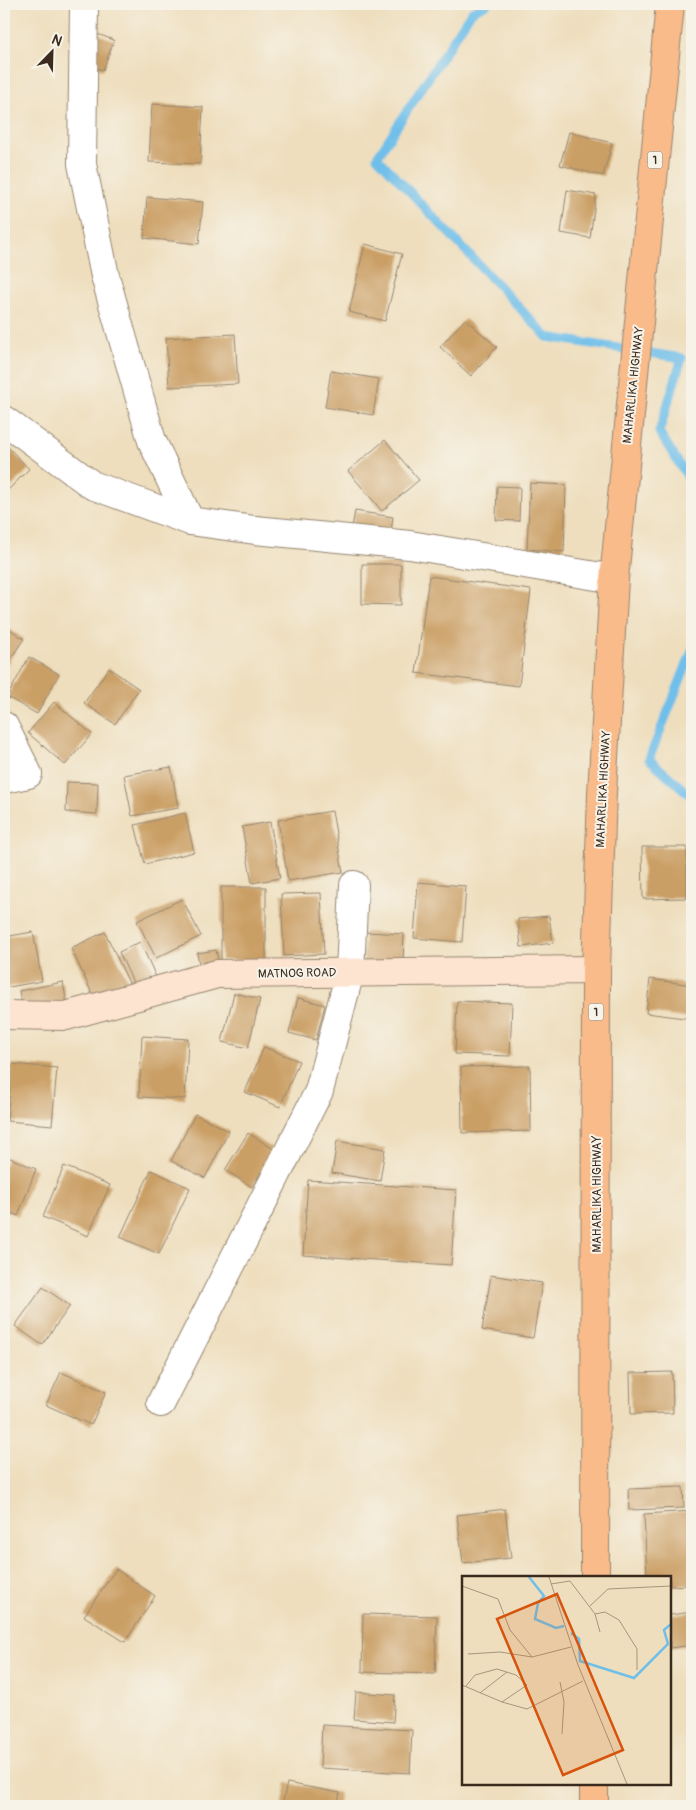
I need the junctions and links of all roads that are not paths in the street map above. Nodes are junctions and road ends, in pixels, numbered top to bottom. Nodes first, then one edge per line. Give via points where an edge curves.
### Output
1 (84, 4) edge
2 (670, 4) edge
3 (4, 420) edge
4 (190, 521) junction
5 (614, 579) junction
6 (4, 726) edge
7 (4, 779) edge
8 (354, 885) dead end
9 (596, 970) junction
10 (350, 972) junction
11 (4, 1015) edge
12 (161, 1403) dead end
13 (595, 1576) edge
14 (594, 1785) edge
15 (594, 1806) edge

1 - 4 street via 84,174 105,276 152,441
2 - 5 highway, MAHARLIKA HIGHWAY / 1
3 - 4 street via 92,485
4 - 5 street via 410,545
5 - 9 highway, MAHARLIKA HIGHWAY / 1
6 - 7 street via 28,774
8 - 10 street
9 - 10 street, MATNOG ROAD
9 - 13 highway, MAHARLIKA HIGHWAY / 1
10 - 11 street, MATNOG ROAD via 217,974 66,1016
10 - 12 street via 319,1091
14 - 15 highway

